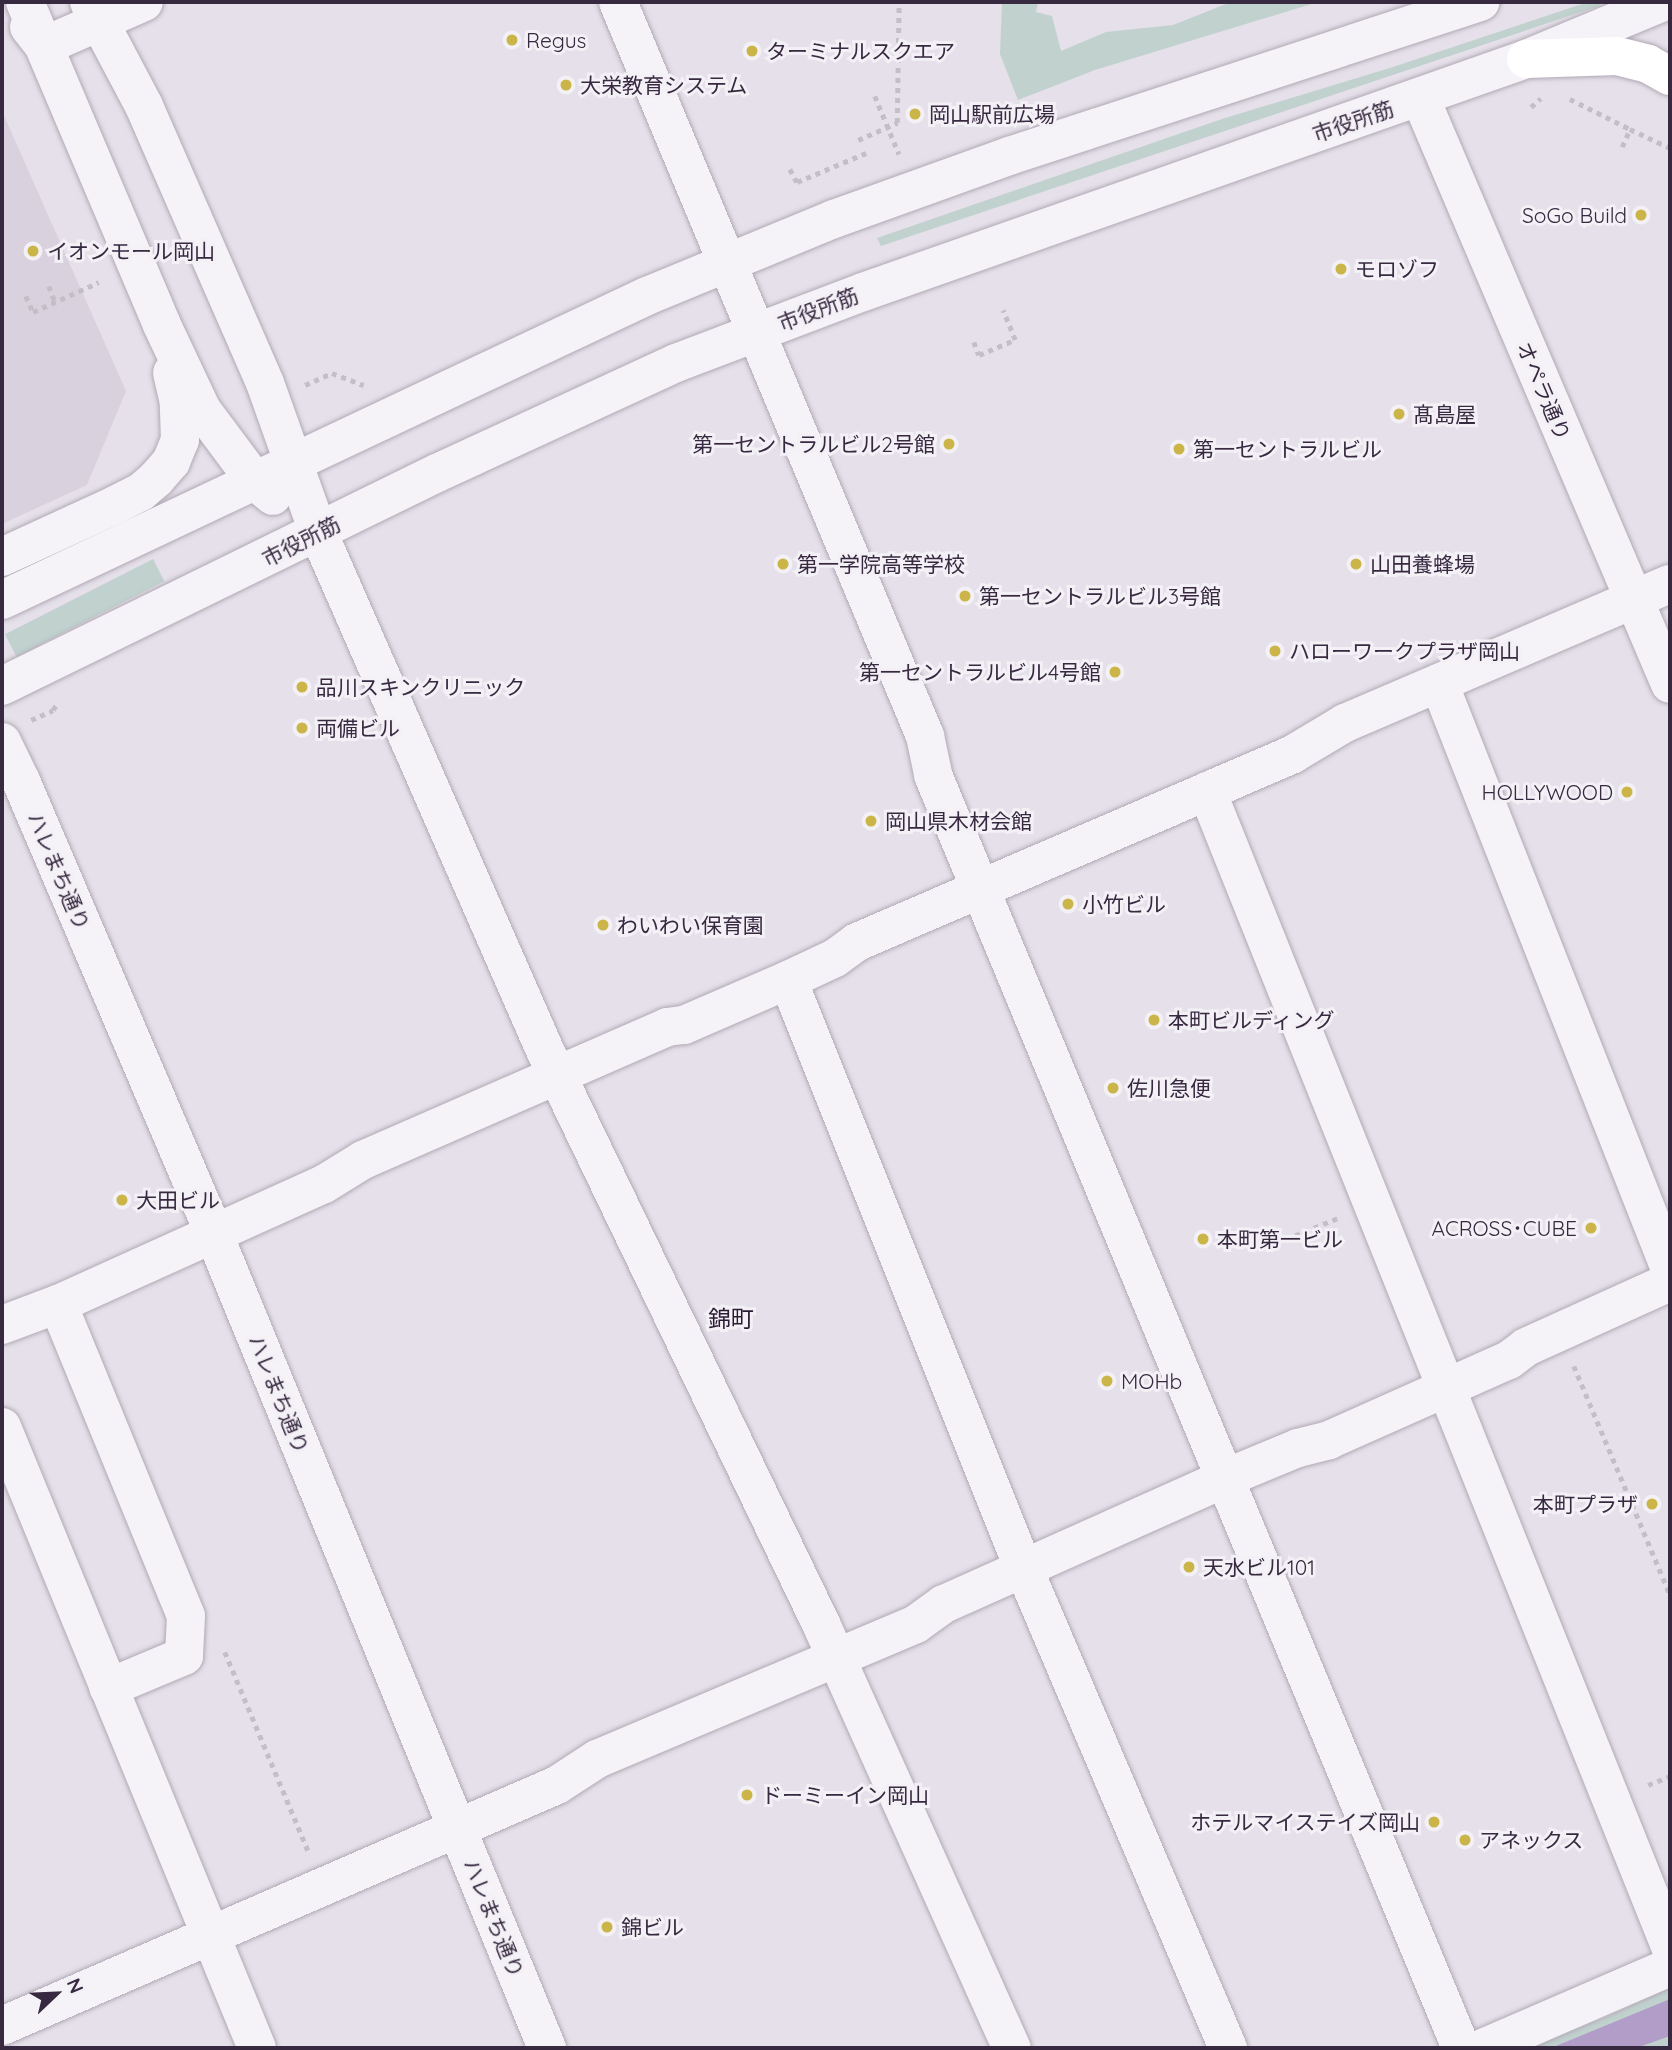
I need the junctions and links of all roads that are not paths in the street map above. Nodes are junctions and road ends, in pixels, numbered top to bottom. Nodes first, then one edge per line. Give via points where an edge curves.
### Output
1 (8, 2) edge
2 (25, 2) edge
3 (144, 2) edge
4 (618, 2) edge
5 (1480, 2) edge
6 (1663, 2) edge
7 (98, 8) edge
8 (44, 46) junction
9 (1526, 59) junction
10 (1670, 76) edge
11 (1420, 97) junction
12 (727, 263) junction
13 (162, 325) junction
14 (757, 332) junction
15 (295, 462) junction
16 (255, 481) junction
17 (318, 532) junction
18 (2, 558) edge
19 (1670, 584) edge
20 (2, 600) edge
21 (1634, 600) junction
22 (1439, 683) junction
23 (1670, 684) edge
24 (2, 686) edge
25 (2, 743) edge
26 (1207, 791) junction
27 (980, 888) junction
28 (788, 980) junction
29 (559, 1074) junction
30 (213, 1232) junction
31 (1670, 1269) edge
32 (1670, 1282) edge
33 (58, 1304) junction
34 (2, 1325) edge
35 (1445, 1389) junction
36 (2, 1427) edge
37 (1223, 1479) junction
38 (1024, 1569) junction
39 (838, 1659) junction
40 (108, 1688) junction
41 (458, 1829) junction
42 (209, 1935) junction
43 (1670, 1946) edge
44 (1670, 1968) edge
45 (2, 2026) edge
46 (257, 2048) edge
47 (547, 2048) edge
48 (1012, 2048) edge
49 (1228, 2048) edge
50 (1461, 2048) edge
51 (1483, 2048) edge

1 - 8 street
2 - 8 street
3 - 7 street
4 - 12 street
5 - 12 street via 1009,156
6 - 9 street, 市役所筋
7 - 8 street
7 - 15 street via 265,383
8 - 13 street
9 - 10 main road via 1617,55
9 - 11 street, 市役所筋
11 - 14 street, 市役所筋
11 - 21 street, オペラ通り
12 - 14 street
12 - 15 street
13 - 16 street via 202,410
13 - 18 street via 180,419 180,440 171,462 141,492
14 - 17 street, 市役所筋 via 638,380
14 - 27 street via 925,736 933,775
15 - 16 street
15 - 17 street
16 - 17 street
16 - 20 street
17 - 24 street, 市役所筋
17 - 29 street
19 - 21 street
21 - 22 street
21 - 23 street, オペラ通り
22 - 26 street
22 - 31 street
25 - 30 street, ハレまち通り
26 - 27 street
26 - 35 street
27 - 28 street via 857,942
27 - 37 street
28 - 29 street
28 - 38 street
29 - 30 street
29 - 39 street
30 - 33 street
30 - 41 street, ハレまち通り
32 - 35 street
33 - 34 street
33 - 40 street via 186,1616 184,1656
35 - 37 street via 1329,1440
35 - 43 street
36 - 40 street
37 - 38 street
37 - 50 street
38 - 39 street
38 - 49 street
39 - 41 street via 597,1759 557,1785
39 - 48 street
40 - 42 street
41 - 42 street
41 - 47 street, ハレまち通り
42 - 45 street
42 - 46 street
44 - 51 street

